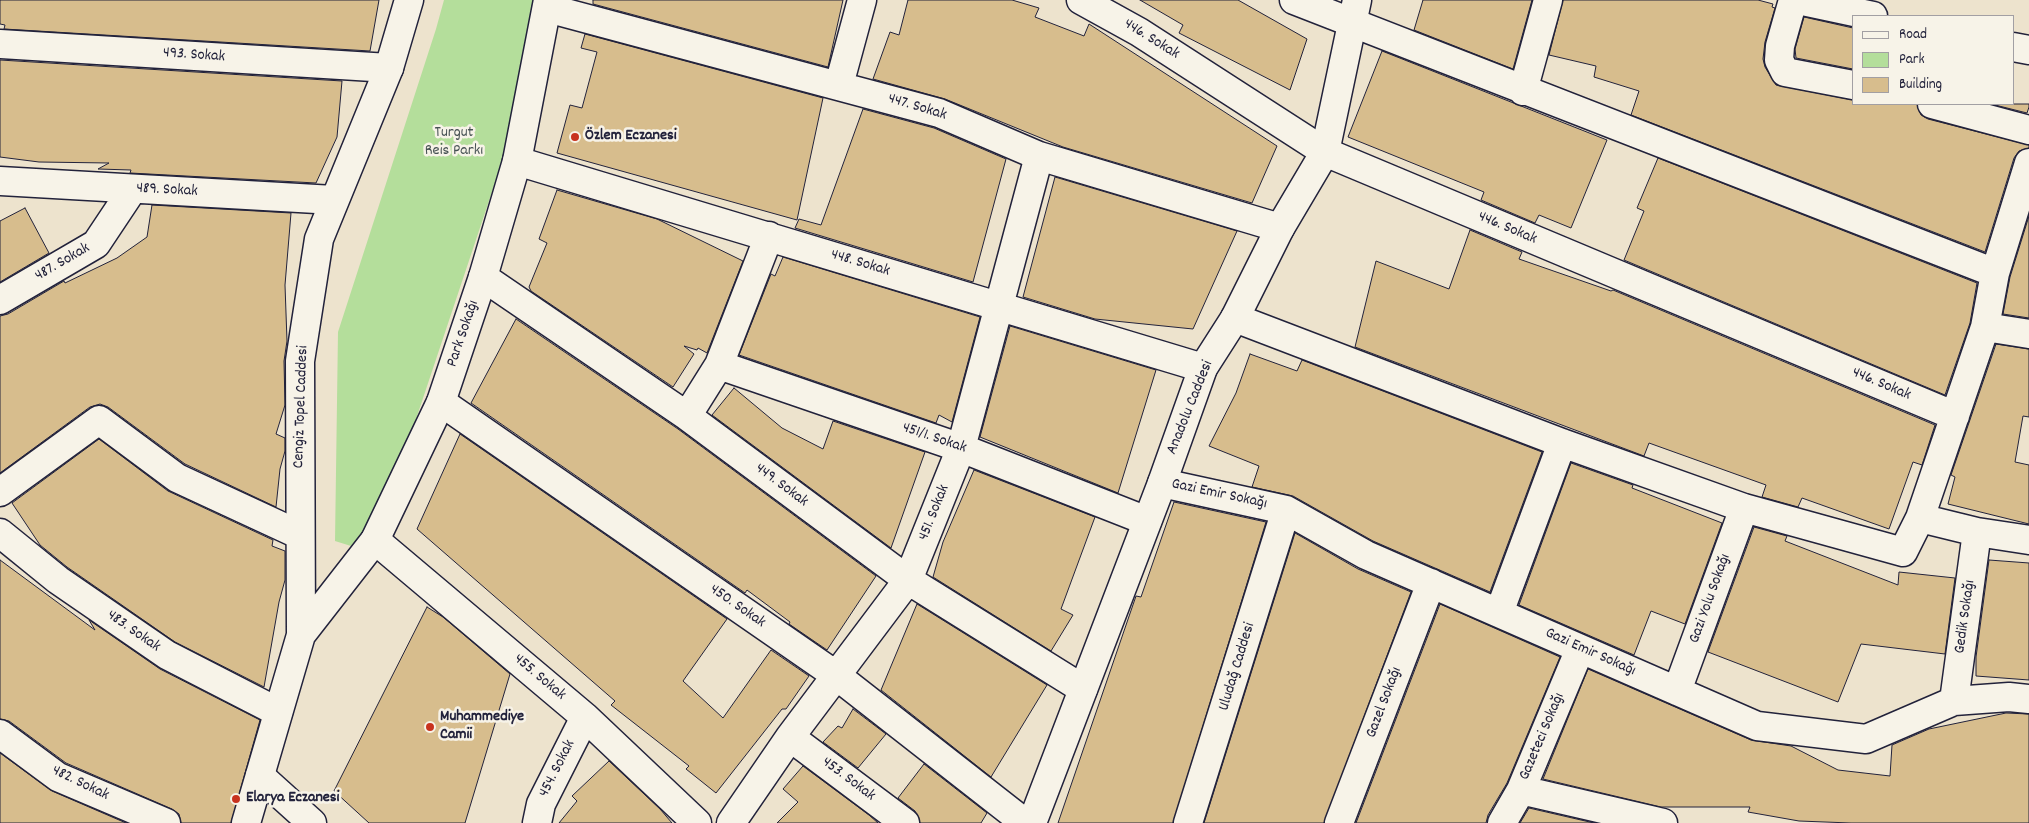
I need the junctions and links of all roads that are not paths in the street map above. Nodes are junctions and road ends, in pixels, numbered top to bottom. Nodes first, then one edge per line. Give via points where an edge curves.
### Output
1 (409, 0) edge
2 (862, 0) edge
3 (1081, 0) edge
4 (1294, 0) edge
5 (1548, 0) edge
6 (1793, 0) edge
7 (1798, 0) edge
8 (548, 4) edge
9 (1355, 11) edge
10 (1867, 15) edge
11 (0, 44) edge
12 (2014, 47) edge
13 (2029, 50) edge
14 (389, 68) junction
15 (839, 85) junction
16 (1852, 85) edge
17 (1523, 91) junction
18 (1936, 105) edge
19 (2029, 130) edge
20 (1325, 152) junction
21 (1039, 156) junction
22 (518, 161) junction
23 (2029, 163) edge
24 (0, 181) edge
25 (132, 190) junction
26 (334, 200) junction
27 (1280, 228) junction
28 (770, 236) junction
29 (1995, 274) junction
30 (483, 277) junction
31 (0, 300) edge
32 (998, 306) junction
33 (1235, 318) junction
34 (1985, 327) junction
35 (2029, 334) edge
36 (719, 365) junction
37 (1203, 368) junction
38 (441, 402) junction
39 (687, 416) junction
40 (1955, 416) junction
41 (1562, 443) junction
42 (961, 448) junction
43 (1162, 483) junction
44 (0, 492) edge
45 (1744, 508) junction
46 (1286, 510) junction
47 (1920, 518) junction
48 (1147, 521) junction
49 (1977, 532) junction
50 (0, 533) edge
51 (300, 535) junction
52 (375, 540) junction
53 (2029, 540) edge
54 (908, 580) junction
55 (1431, 583) junction
56 (1499, 613) junction
57 (301, 635) junction
58 (1580, 649) junction
59 (837, 676) junction
60 (1083, 689) junction
61 (1677, 691) junction
62 (2029, 699) edge
63 (1954, 701) junction
64 (278, 712) junction
65 (585, 717) junction
66 (0, 734) edge
67 (790, 737) junction
68 (260, 776) junction
69 (1520, 790) junction
70 (166, 823) edge
71 (246, 823) edge
72 (312, 823) edge
73 (537, 823) edge
74 (697, 823) edge
75 (731, 823) edge
76 (905, 823) edge
77 (1025, 823) edge
78 (1032, 823) edge
79 (1188, 823) edge
80 (1339, 823) edge
81 (1502, 823) edge
82 (1663, 823) edge

1 - 14 street, Cengiz Topel Caddesi
2 - 15 street
3 - 20 street, 446. Sokak via 1139,32
4 - 9 street
5 - 17 street
6 - 16 street via 1780,46 1779,60 1785,72
7 - 10 street
8 - 15 street, 447. Sokak
8 - 22 street, Park Sokağı
9 - 17 street
9 - 20 street, Anadolu Caddesi
11 - 14 street, 493. Sokak
12 - 13 street
14 - 26 street, Cengiz Topel Caddesi
15 - 21 street, 447. Sokak via 939,113
17 - 29 street
18 - 19 street
20 - 27 street, Anadolu Caddesi
20 - 40 street, 446. Sokak
21 - 27 street, 447. Sokak
21 - 32 street, 451. Sokak
22 - 28 street, 448. Sokak
22 - 30 street, Park Sokağı
23 - 29 street
24 - 25 street, 489. Sokak
25 - 26 street, 489. Sokak
25 - 31 street, 487. Sokak via 96,244
26 - 51 street, Cengiz Topel Caddesi via 319,239 300,361
27 - 33 street, Anadolu Caddesi
28 - 32 street, 448. Sokak
28 - 36 street
29 - 34 street
30 - 38 street, Park Sokağı
30 - 39 street, 449. Sokak
32 - 37 street, 448. Sokak
32 - 42 street, 451. Sokak
33 - 37 street, Anadolu Caddesi
33 - 41 street
34 - 35 street
34 - 40 street
36 - 39 street
36 - 42 street, 451/1. Sokak
37 - 43 street, Anadolu Caddesi
38 - 52 street, Park Sokağı
38 - 59 street, 450. Sokak
39 - 54 street, 449. Sokak
40 - 47 street
41 - 45 street
41 - 56 street
42 - 48 street, 451/1. Sokak
42 - 54 street, 451. Sokak
43 - 46 street, Gazi Emir Sokağı
43 - 48 street, Anadolu Caddesi
44 - 51 street via 99,420 177,478
45 - 47 street via 1903,552
45 - 61 street, Gazi Yolu Sokağı
46 - 55 street, Gazi Emir Sokağı via 1366,555
46 - 79 street, Uludağ Caddesi
47 - 49 street
48 - 60 street, Anadolu Caddesi
49 - 53 street
49 - 63 street, Gedik Sokağı
50 - 64 street, 483. Sokak via 58,580 167,655
51 - 57 street, Cengiz Topel Caddesi
52 - 57 street, Park Sokağı
52 - 65 street, 455. Sokak
54 - 59 street, 451. Sokak
54 - 60 street, 449. Sokak
55 - 56 street, Gazi Emir Sokağı
55 - 80 street, Gazel Sokağı
56 - 58 street, Gazi Emir Sokağı
57 - 64 street, Cengiz Topel Caddesi
58 - 61 street, Gazi Emir Sokağı
58 - 69 street, Gazeteci Sokağı
59 - 67 street, 451. Sokak
59 - 77 street, 450. Sokak
60 - 78 street, Anadolu Caddesi
61 - 63 street, Gazi Emir Sokağı via 1757,726 1866,739
62 - 63 street, Gazi Emir Sokağı via 2009,697
64 - 68 street, Cengiz Topel Caddesi
65 - 73 street, 454. Sokak via 541,804
65 - 74 street, 455. Sokak
66 - 70 street, 482. Sokak via 58,777
67 - 75 street, 451. Sokak
67 - 76 street, 453. Sokak
68 - 71 street, Cengiz Topel Caddesi
68 - 72 street
69 - 81 street, Gazeteci Sokağı
69 - 82 street

